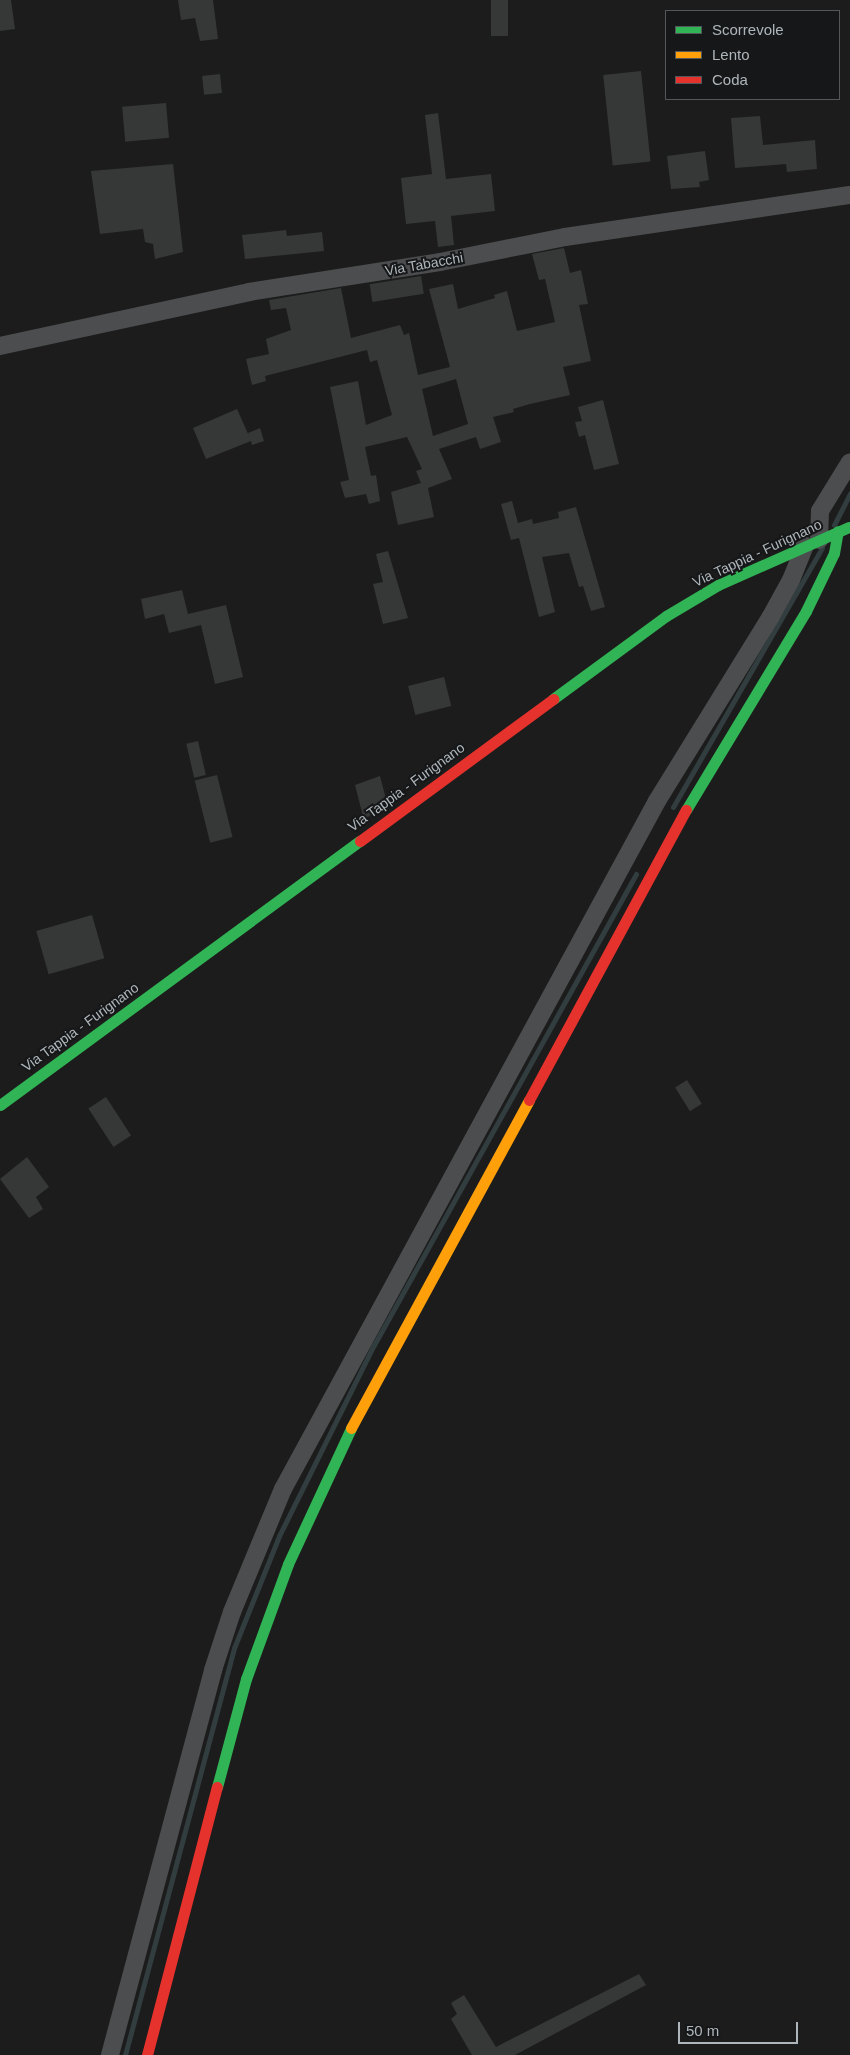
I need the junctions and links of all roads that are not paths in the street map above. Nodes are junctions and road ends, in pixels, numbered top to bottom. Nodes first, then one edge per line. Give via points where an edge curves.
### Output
1 (850, 195) edge
2 (0, 346) edge
3 (850, 462) edge
4 (850, 526) edge
5 (838, 531) junction
6 (814, 540) junction
7 (0, 1105) edge
8 (110, 2055) edge
9 (146, 2055) edge

1 - 2 street, Via Tabacchi via 565,237 440,262 249,292
3 - 6 street via 820,511
4 - 5 street, Via Tappia - Furignano
5 - 6 street, Via Tappia - Furignano
5 - 9 street via 834,554 806,611 673,831 505,1145 372,1384 332,1466 288,1564 246,1678
6 - 7 street, Via Tappia - Furignano via 718,585 652,626
6 - 8 street via 770,618 657,800 283,1489 232,1612 212,1670

